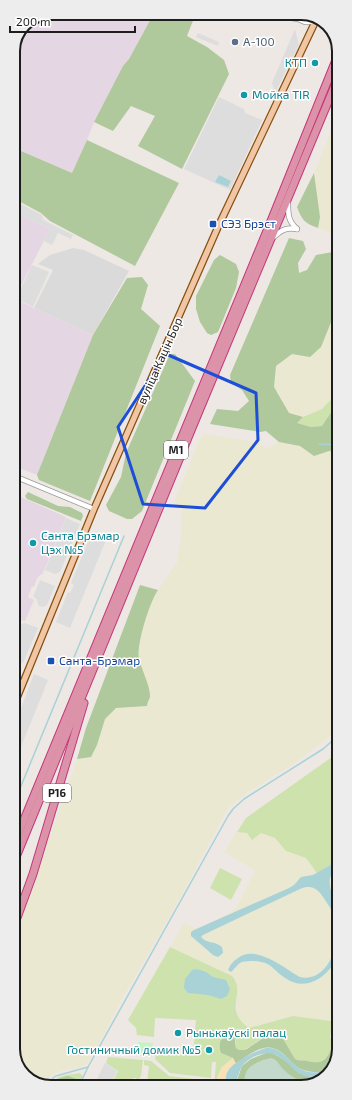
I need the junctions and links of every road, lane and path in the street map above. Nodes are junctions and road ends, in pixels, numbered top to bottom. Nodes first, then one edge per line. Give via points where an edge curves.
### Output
1 (314, 23) edge
2 (332, 70) edge
3 (332, 92) edge
4 (288, 198) junction
5 (270, 242) junction
6 (20, 478) edge
7 (94, 509) junction
8 (98, 659) junction
9 (20, 690) edge
10 (20, 829) edge
11 (20, 848) edge
12 (20, 910) edge

1 - 7 main road, вуліца Кацін Бор via 218,227
2 - 10 highway, М1
3 - 4 highway, М1
4 - 5 highway, М1
4 - 5 street via 288,215 297,229 286,228
5 - 8 highway, М1
6 - 7 street
7 - 9 main road, вуліца Кацін Бор
8 - 11 highway, М1
8 - 12 highway, Р16

